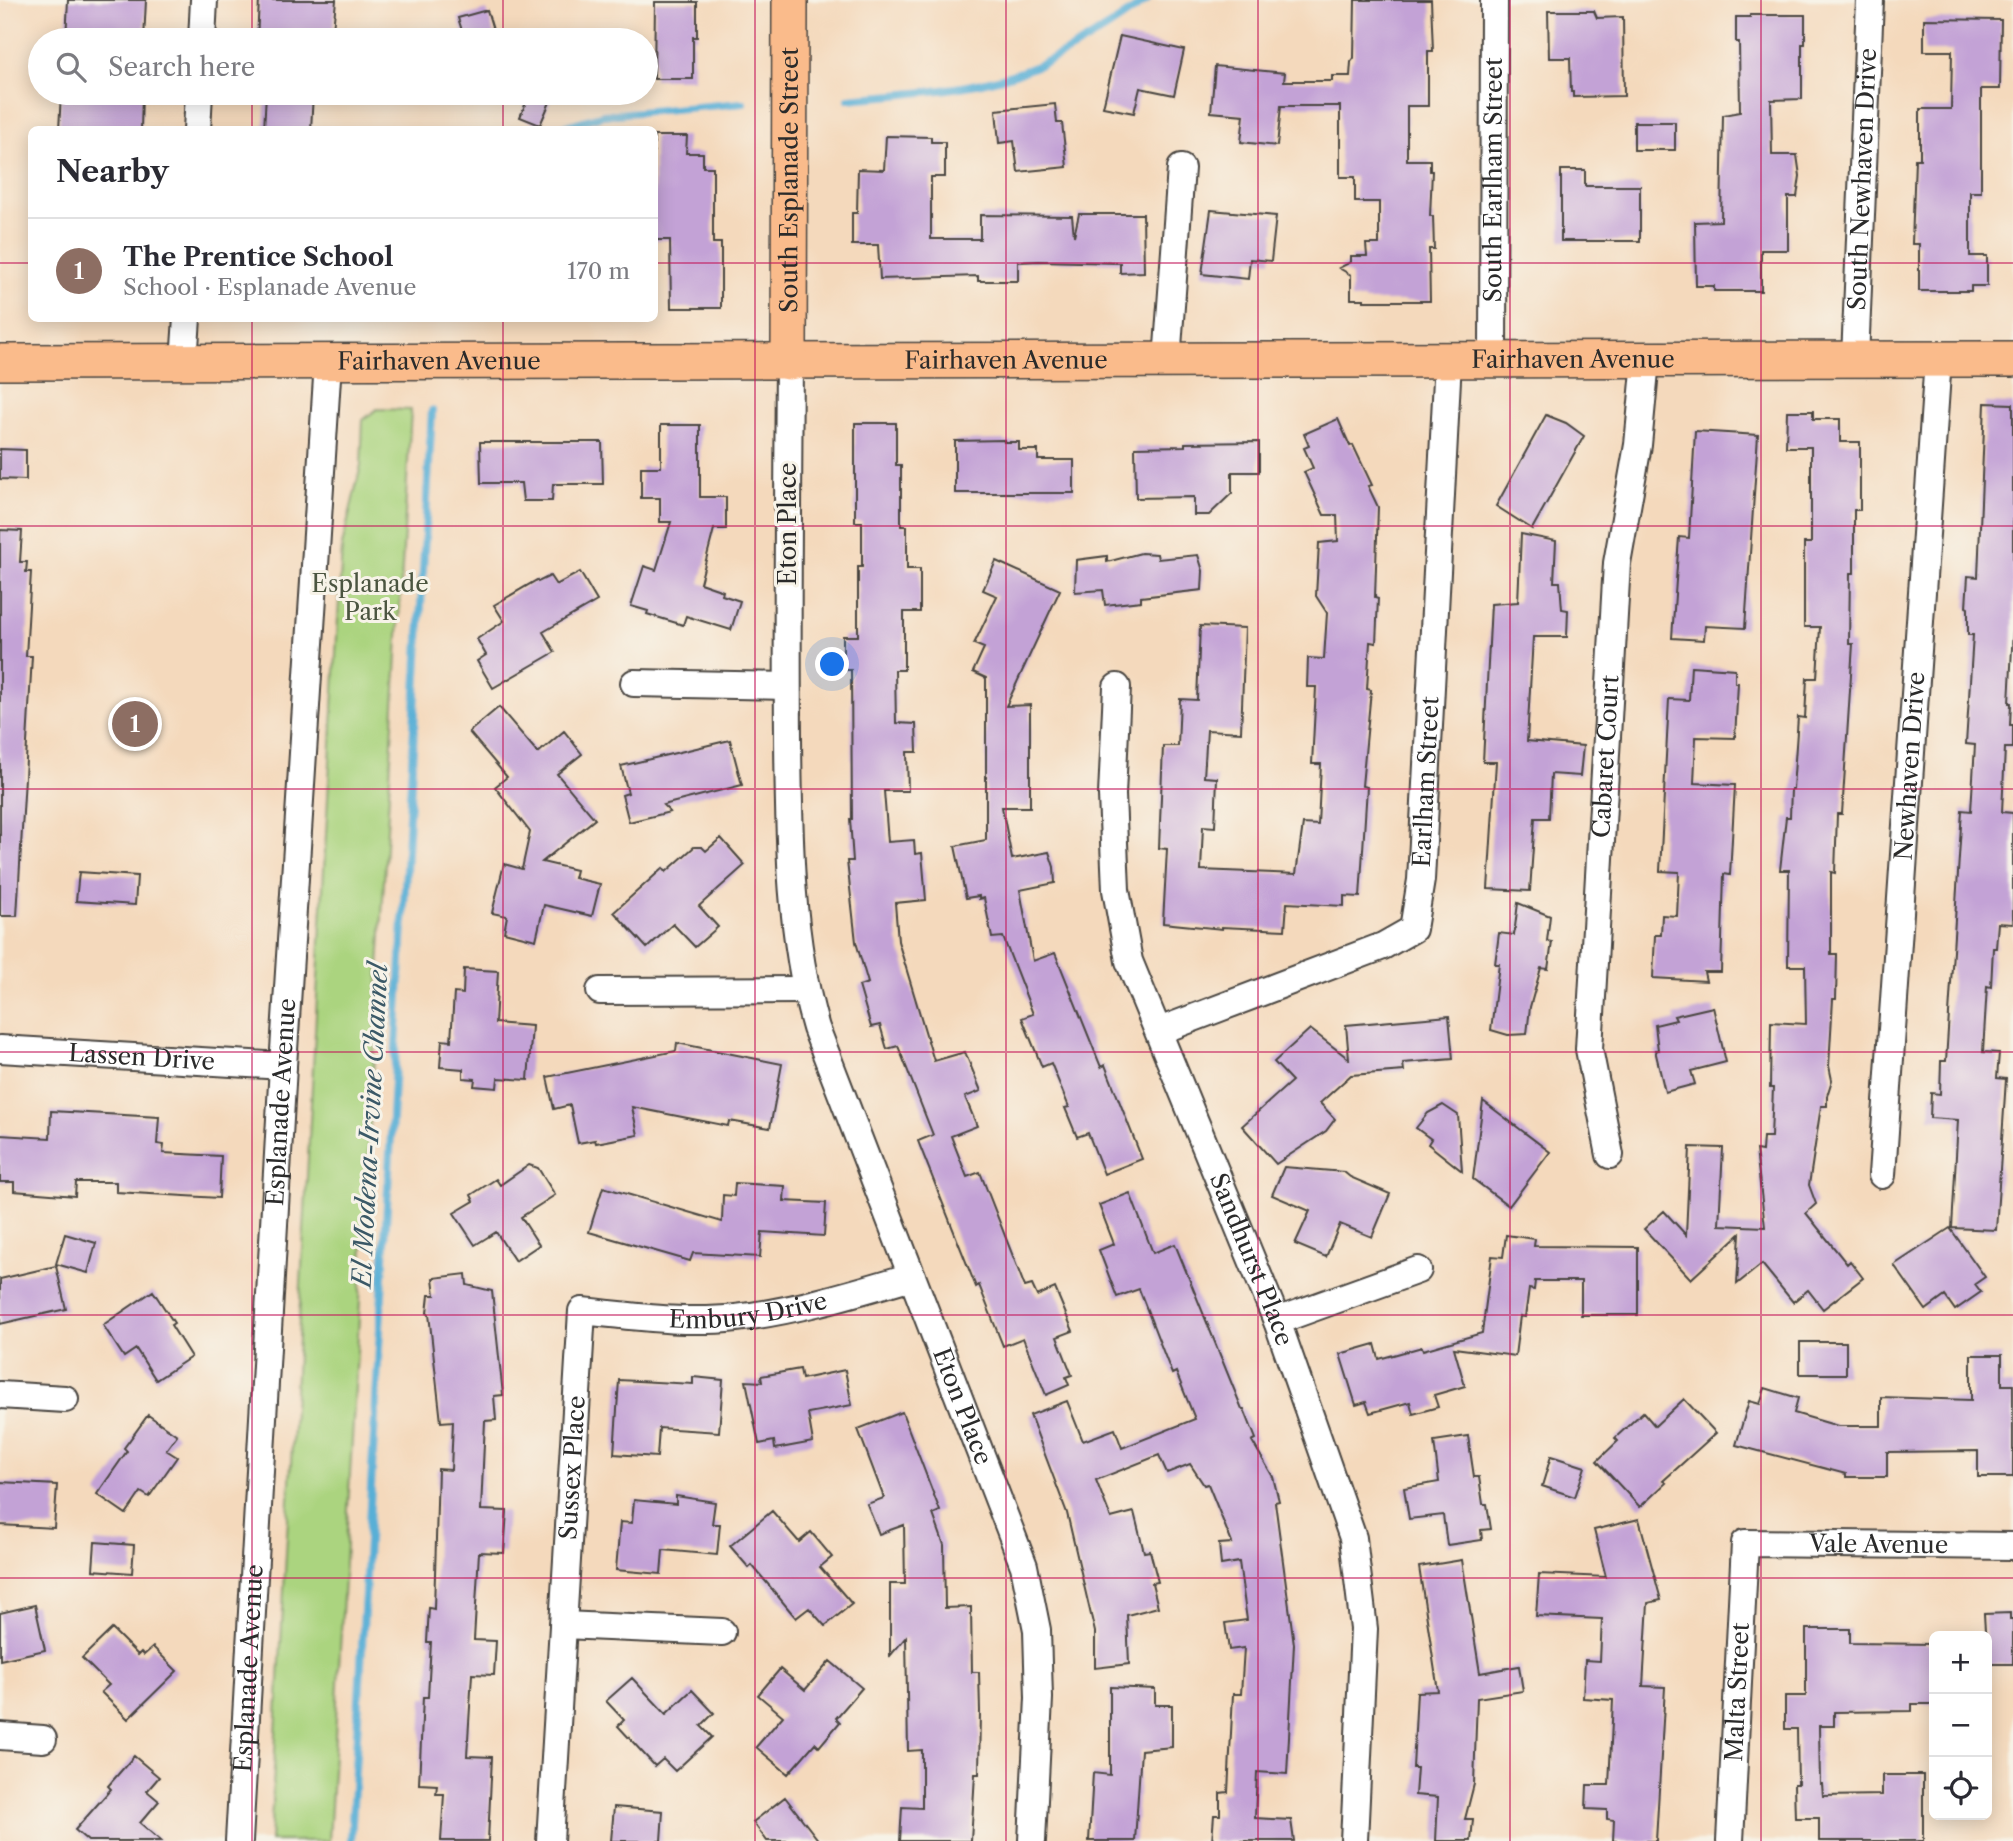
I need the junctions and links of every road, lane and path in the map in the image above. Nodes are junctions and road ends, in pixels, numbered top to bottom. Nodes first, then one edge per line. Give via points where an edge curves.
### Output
1 (204, 0) edge
2 (790, 0) edge
3 (1494, 0) edge
4 (1870, 0) edge
5 (203, 28) edge
6 (198, 105) edge
7 (197, 126) edge
8 (1181, 168) dead end
9 (187, 322) edge
10 (1855, 359) junction
11 (1938, 359) junction
12 (2013, 359) edge
13 (1448, 360) junction
14 (1493, 360) junction
15 (1646, 360) junction
16 (1167, 361) junction
17 (0, 362) edge
18 (184, 362) junction
19 (328, 362) junction
20 (789, 362) junction
21 (634, 683) dead end
22 (787, 686) junction
23 (1117, 687) dead end
24 (804, 990) junction
25 (600, 991) dead end
26 (1159, 1031) junction
27 (0, 1049) edge
28 (283, 1066) junction
29 (1610, 1155) dead end
30 (1882, 1175) dead end
31 (1418, 1269) dead end
32 (912, 1276) junction
33 (582, 1311) joint
34 (1277, 1321) junction
35 (0, 1395) edge
36 (65, 1399) dead end
37 (1745, 1543) joint
38 (2013, 1546) edge
39 (563, 1625) junction
40 (722, 1632) dead end
41 (0, 1737) edge
42 (43, 1739) dead end
43 (239, 1841) edge
44 (550, 1841) edge
45 (1032, 1841) edge
46 (1354, 1841) edge
47 (1730, 1841) edge

1 - 5 street
2 - 20 main road, South Esplanade Street
3 - 14 street, South Earlham Street
4 - 10 street, South Newhaven Drive
6 - 7 street
8 - 16 street
9 - 18 street
10 - 11 main road, Fairhaven Avenue
10 - 15 main road, Fairhaven Avenue
11 - 12 main road, Fairhaven Avenue
11 - 30 street, Newhaven Drive
13 - 14 main road, Fairhaven Avenue
13 - 16 main road, Fairhaven Avenue
13 - 26 street, Earlham Street via 1421,866 1413,929 1383,946
14 - 15 main road, Fairhaven Avenue
15 - 29 street, Cabaret Court via 1638,445 1617,563 1589,1049
16 - 20 main road, Fairhaven Avenue
17 - 18 main road, Fairhaven Avenue
18 - 19 main road, Fairhaven Avenue
19 - 20 main road, Fairhaven Avenue
19 - 28 street, Esplanade Avenue
20 - 22 street, Eton Place
21 - 22 street
22 - 24 street, Eton Place via 789,817
23 - 26 street, Sandhurst Place via 1112,795 1115,890 1129,961
24 - 25 street
24 - 32 street, Eton Place
26 - 34 street, Sandhurst Place
27 - 28 street, Lassen Drive
28 - 43 street, Esplanade Avenue
31 - 34 street
32 - 33 street, Embury Drive via 826,1302 735,1318
32 - 45 street, Eton Place via 1024,1566 1037,1630 1039,1698
33 - 39 street, Sussex Place
34 - 46 street, Sandhurst Place via 1353,1538 1364,1629
35 - 36 street
37 - 38 street, Vale Avenue
37 - 47 street, Malta Street
39 - 40 street
39 - 44 street, Sussex Place
41 - 42 street

